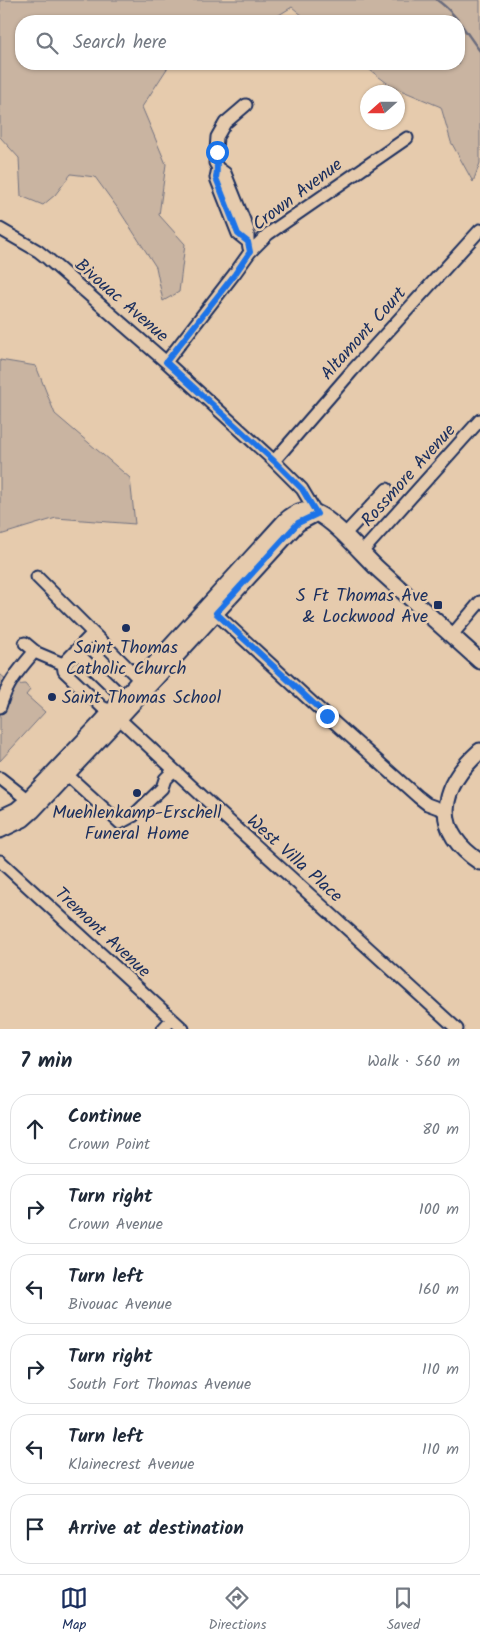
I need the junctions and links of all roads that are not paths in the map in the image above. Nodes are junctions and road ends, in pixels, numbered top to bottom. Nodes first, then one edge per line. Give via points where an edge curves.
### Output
1 (246, 105) dead end
2 (407, 138) dead end
3 (0, 229) edge
4 (480, 230) edge
5 (249, 247) junction
6 (166, 362) junction
7 (480, 420) edge
8 (274, 461) junction
9 (387, 490) dead end
10 (317, 514) junction
11 (344, 535) junction
12 (362, 552) junction
13 (37, 577) dead end
14 (480, 602) edge
15 (212, 609) junction
16 (93, 633) junction
17 (452, 635) junction
18 (25, 642) dead end
19 (35, 651) junction
20 (76, 652) junction
21 (480, 661) edge
22 (63, 664) junction
23 (143, 683) junction
24 (123, 697) junction
25 (0, 707) edge
26 (115, 715) junction
27 (480, 751) edge
28 (63, 770) junction
29 (174, 770) junction
30 (0, 778) edge
31 (28, 800) junction
32 (446, 811) junction
33 (0, 818) edge
34 (0, 830) edge
35 (0, 861) edge
36 (480, 862) edge
37 (172, 1019) junction
38 (164, 1029) edge
39 (183, 1029) edge
40 (457, 1029) edge

1 - 5 street via 225,123 217,137 216,166 226,173 248,230
2 - 5 street, Crown Avenue
3 - 6 street, Bivouac Avenue via 48,259
4 - 8 street, Altamont Court
5 - 6 street, Crown Avenue via 235,274
6 - 8 street, Bivouac Avenue
7 - 12 street, Rossmore Avenue
8 - 10 street, Bivouac Avenue via 302,489
9 - 11 street
10 - 11 main road
10 - 15 main road via 307,510 292,515
11 - 12 main road
12 - 17 main road
13 - 16 street
14 - 17 street
15 - 23 main road
15 - 32 street via 419,798
16 - 20 street
16 - 23 street
17 - 21 main road
18 - 19 street
19 - 22 street
19 - 25 street via 12,678
20 - 22 street
20 - 24 street
22 - 26 street, West Villa Place via 64,671
23 - 24 main road
23 - 26 main road
24 - 26 main road
26 - 28 main road
26 - 29 street, West Villa Place
27 - 32 main road via 456,777
28 - 29 street via 120,823 133,816 162,788
28 - 31 main road
28 - 34 main road via 23,819
29 - 40 street, West Villa Place
30 - 31 street
31 - 33 main road
32 - 36 main road via 456,842
35 - 37 street, Tremont Avenue
37 - 38 street
37 - 39 street, Tremont Avenue

